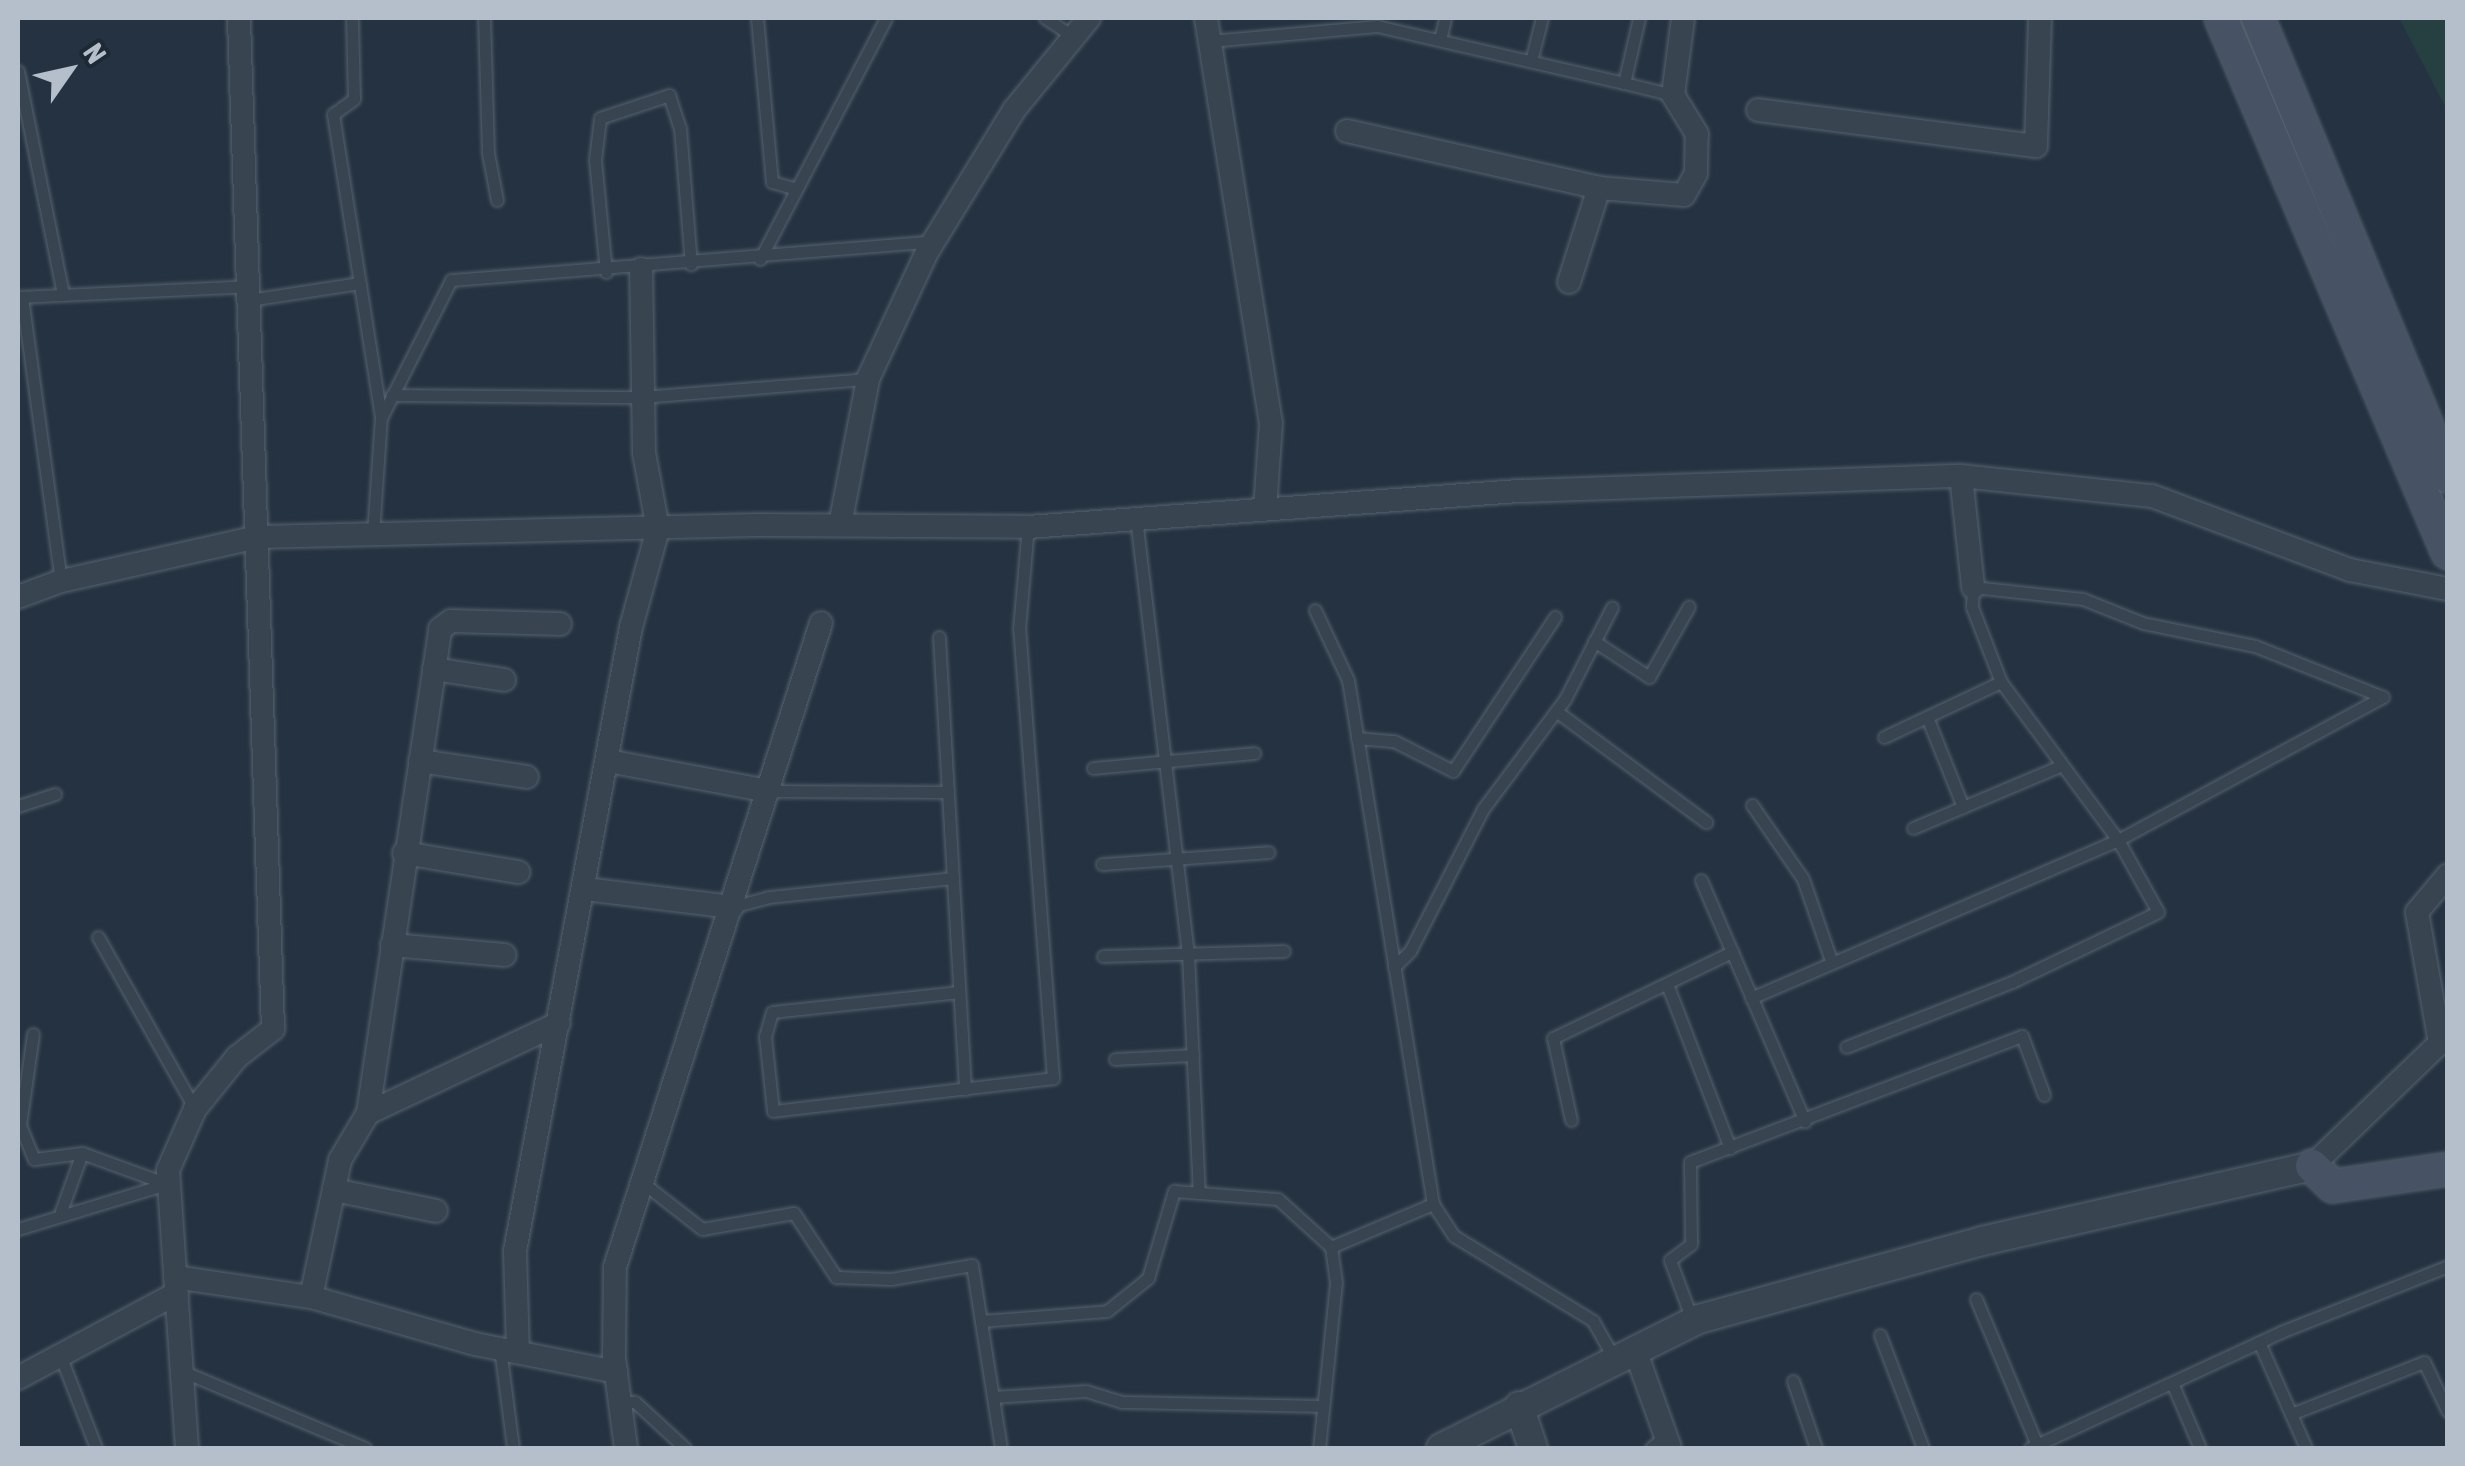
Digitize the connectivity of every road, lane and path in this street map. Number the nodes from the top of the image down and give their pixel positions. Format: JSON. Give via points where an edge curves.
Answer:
{"nodes":[{"id":1,"x":239,"y":18,"type":"edge"},
{"id":2,"x":352,"y":18,"type":"edge"},
{"id":3,"x":484,"y":18,"type":"edge"},
{"id":4,"x":757,"y":18,"type":"edge"},
{"id":5,"x":886,"y":18,"type":"edge"},
{"id":6,"x":1045,"y":18,"type":"edge"},
{"id":7,"x":1089,"y":18,"type":"edge"},
{"id":8,"x":1444,"y":18,"type":"edge"},
{"id":9,"x":1542,"y":18,"type":"edge"},
{"id":10,"x":1639,"y":18,"type":"edge"},
{"id":11,"x":1683,"y":18,"type":"edge"},
{"id":12,"x":2040,"y":18,"type":"edge"},
{"id":13,"x":2221,"y":18,"type":"edge"},
{"id":14,"x":2258,"y":18,"type":"edge"},
{"id":15,"x":1208,"y":29,"type":"edge"},
{"id":16,"x":1074,"y":37,"type":"junction"},
{"id":17,"x":1440,"y":40,"type":"junction"},
{"id":18,"x":1530,"y":61,"type":"junction"},
{"id":19,"x":18,"y":71,"type":"edge"},
{"id":20,"x":1624,"y":83,"type":"junction"},
{"id":21,"x":1673,"y":94,"type":"junction"},
{"id":22,"x":1758,"y":110,"type":"dead end"},
{"id":23,"x":1347,"y":130,"type":"dead end"},
{"id":24,"x":1600,"y":188,"type":"junction"},
{"id":25,"x":796,"y":190,"type":"junction"},
{"id":26,"x":497,"y":200,"type":"dead end"},
{"id":27,"x":934,"y":241,"type":"junction"},
{"id":28,"x":760,"y":259,"type":"junction"},
{"id":29,"x":691,"y":265,"type":"junction"},
{"id":30,"x":641,"y":269,"type":"junction"},
{"id":31,"x":606,"y":272,"type":"junction"},
{"id":32,"x":1569,"y":282,"type":"dead end"},
{"id":33,"x":360,"y":283,"type":"junction"},
{"id":34,"x":249,"y":293,"type":"junction"},
{"id":35,"x":63,"y":295,"type":"junction"},
{"id":36,"x":20,"y":297,"type":"edge"},
{"id":37,"x":868,"y":379,"type":"junction"},
{"id":38,"x":392,"y":395,"type":"junction"},
{"id":39,"x":642,"y":396,"type":"junction"},
{"id":40,"x":381,"y":418,"type":"junction"},
{"id":41,"x":1961,"y":476,"type":"junction"},
{"id":42,"x":2448,"y":476,"type":"edge"},
{"id":43,"x":1265,"y":508,"type":"junction"},
{"id":44,"x":1136,"y":518,"type":"junction"},
{"id":45,"x":840,"y":526,"type":"junction"},
{"id":46,"x":1028,"y":527,"type":"junction"},
{"id":47,"x":658,"y":529,"type":"junction"},
{"id":48,"x":258,"y":537,"type":"junction"},
{"id":49,"x":372,"y":537,"type":"junction"},
{"id":50,"x":2448,"y":553,"type":"edge"},
{"id":51,"x":61,"y":580,"type":"junction"},
{"id":52,"x":1973,"y":587,"type":"junction"},
{"id":53,"x":2448,"y":589,"type":"edge"},
{"id":54,"x":18,"y":597,"type":"edge"},
{"id":55,"x":1690,"y":606,"type":"dead end"},
{"id":56,"x":1612,"y":607,"type":"dead end"},
{"id":57,"x":1316,"y":610,"type":"dead end"},
{"id":58,"x":1555,"y":617,"type":"dead end"},
{"id":59,"x":822,"y":623,"type":"dead end"},
{"id":60,"x":560,"y":624,"type":"dead end"},
{"id":61,"x":939,"y":637,"type":"dead end"},
{"id":62,"x":1594,"y":641,"type":"junction"},
{"id":63,"x":434,"y":669,"type":"junction"},
{"id":64,"x":504,"y":680,"type":"dead end"},
{"id":65,"x":2001,"y":682,"type":"junction"},
{"id":66,"x":1556,"y":710,"type":"junction"},
{"id":67,"x":1927,"y":717,"type":"junction"},
{"id":68,"x":1884,"y":737,"type":"dead end"},
{"id":69,"x":1357,"y":738,"type":"junction"},
{"id":70,"x":1254,"y":752,"type":"dead end"},
{"id":71,"x":420,"y":761,"type":"junction"},
{"id":72,"x":608,"y":761,"type":"junction"},
{"id":73,"x":1163,"y":761,"type":"junction"},
{"id":74,"x":2062,"y":765,"type":"junction"},
{"id":75,"x":1093,"y":768,"type":"dead end"},
{"id":76,"x":527,"y":777,"type":"dead end"},
{"id":77,"x":768,"y":790,"type":"junction"},
{"id":78,"x":948,"y":792,"type":"junction"},
{"id":79,"x":55,"y":794,"type":"dead end"},
{"id":80,"x":1752,"y":805,"type":"dead end"},
{"id":81,"x":18,"y":806,"type":"edge"},
{"id":82,"x":1962,"y":807,"type":"junction"},
{"id":83,"x":1706,"y":822,"type":"dead end"},
{"id":84,"x":1913,"y":828,"type":"dead end"},
{"id":85,"x":2118,"y":840,"type":"junction"},
{"id":86,"x":1269,"y":852,"type":"dead end"},
{"id":87,"x":404,"y":853,"type":"junction"},
{"id":88,"x":1176,"y":859,"type":"junction"},
{"id":89,"x":1102,"y":864,"type":"dead end"},
{"id":90,"x":518,"y":872,"type":"dead end"},
{"id":91,"x":2448,"y":875,"type":"edge"},
{"id":92,"x":953,"y":878,"type":"junction"},
{"id":93,"x":1700,"y":880,"type":"dead end"},
{"id":94,"x":585,"y":888,"type":"junction"},
{"id":95,"x":732,"y":906,"type":"junction"},
{"id":96,"x":98,"y":937,"type":"dead end"},
{"id":97,"x":392,"y":944,"type":"junction"},
{"id":98,"x":1284,"y":951,"type":"dead end"},
{"id":99,"x":1732,"y":952,"type":"junction"},
{"id":100,"x":1188,"y":954,"type":"junction"},
{"id":101,"x":504,"y":955,"type":"dead end"},
{"id":102,"x":1103,"y":956,"type":"dead end"},
{"id":103,"x":1832,"y":963,"type":"junction"},
{"id":104,"x":1394,"y":966,"type":"junction"},
{"id":105,"x":1666,"y":984,"type":"junction"},
{"id":106,"x":960,"y":992,"type":"junction"},
{"id":107,"x":1751,"y":998,"type":"junction"},
{"id":108,"x":559,"y":1023,"type":"junction"},
{"id":109,"x":33,"y":1034,"type":"dead end"},
{"id":110,"x":1846,"y":1047,"type":"dead end"},
{"id":111,"x":1193,"y":1055,"type":"junction"},
{"id":112,"x":1115,"y":1059,"type":"dead end"},
{"id":113,"x":965,"y":1088,"type":"junction"},
{"id":114,"x":2044,"y":1094,"type":"dead end"},
{"id":115,"x":195,"y":1108,"type":"junction"},
{"id":116,"x":368,"y":1113,"type":"junction"},
{"id":117,"x":1571,"y":1120,"type":"dead end"},
{"id":118,"x":1805,"y":1122,"type":"junction"},
{"id":119,"x":1730,"y":1148,"type":"junction"},
{"id":120,"x":82,"y":1154,"type":"junction"},
{"id":121,"x":2312,"y":1166,"type":"junction"},
{"id":122,"x":2448,"y":1169,"type":"edge"},
{"id":123,"x":643,"y":1183,"type":"junction"},
{"id":124,"x":168,"y":1184,"type":"junction"},
{"id":125,"x":334,"y":1190,"type":"junction"},
{"id":126,"x":1199,"y":1192,"type":"junction"},
{"id":127,"x":1433,"y":1204,"type":"junction"},
{"id":128,"x":61,"y":1211,"type":"junction"},
{"id":129,"x":436,"y":1211,"type":"dead end"},
{"id":130,"x":18,"y":1229,"type":"edge"},
{"id":131,"x":1331,"y":1247,"type":"junction"},
{"id":132,"x":2448,"y":1266,"type":"edge"},
{"id":133,"x":176,"y":1285,"type":"junction"},
{"id":134,"x":311,"y":1297,"type":"junction"},
{"id":135,"x":1976,"y":1299,"type":"dead end"},
{"id":136,"x":981,"y":1321,"type":"junction"},
{"id":137,"x":1693,"y":1322,"type":"junction"},
{"id":138,"x":1880,"y":1335,"type":"dead end"},
{"id":139,"x":2259,"y":1342,"type":"junction"},
{"id":140,"x":509,"y":1350,"type":"junction"},
{"id":141,"x":60,"y":1355,"type":"junction"},
{"id":142,"x":1625,"y":1355,"type":"junction"},
{"id":143,"x":182,"y":1371,"type":"junction"},
{"id":144,"x":616,"y":1372,"type":"junction"},
{"id":145,"x":18,"y":1378,"type":"edge"},
{"id":146,"x":1792,"y":1381,"type":"dead end"},
{"id":147,"x":2172,"y":1383,"type":"junction"},
{"id":148,"x":993,"y":1397,"type":"junction"},
{"id":149,"x":620,"y":1402,"type":"junction"},
{"id":150,"x":1323,"y":1406,"type":"junction"},
{"id":151,"x":1519,"y":1406,"type":"junction"},
{"id":152,"x":2448,"y":1412,"type":"edge"},
{"id":153,"x":2291,"y":1414,"type":"junction"},
{"id":154,"x":1662,"y":1445,"type":"edge"},
{"id":155,"x":2034,"y":1447,"type":"edge"},
{"id":156,"x":96,"y":1448,"type":"edge"},
{"id":157,"x":189,"y":1448,"type":"edge"},
{"id":158,"x":365,"y":1448,"type":"edge"},
{"id":159,"x":513,"y":1448,"type":"edge"},
{"id":160,"x":626,"y":1448,"type":"edge"},
{"id":161,"x":685,"y":1448,"type":"edge"},
{"id":162,"x":1001,"y":1448,"type":"edge"},
{"id":163,"x":1318,"y":1448,"type":"edge"},
{"id":164,"x":1440,"y":1448,"type":"edge"},
{"id":165,"x":1534,"y":1448,"type":"edge"},
{"id":166,"x":1816,"y":1448,"type":"edge"},
{"id":167,"x":1923,"y":1448,"type":"edge"},
{"id":168,"x":2200,"y":1448,"type":"edge"},
{"id":169,"x":2306,"y":1448,"type":"edge"}],
"edges":[{"from":1,"to":34,"type":"street"},
{"from":2,"to":33,"type":"lane","via":[[354,99],[333,114]]},
{"from":3,"to":26,"type":"lane","via":[[488,153]]},
{"from":4,"to":25,"type":"lane","via":[[772,182]]},
{"from":5,"to":25,"type":"lane"},
{"from":6,"to":16,"type":"lane"},
{"from":7,"to":16,"type":"street"},
{"from":8,"to":17,"type":"lane"},
{"from":9,"to":18,"type":"lane"},
{"from":10,"to":20,"type":"lane"},
{"from":11,"to":21,"type":"street"},
{"from":12,"to":22,"type":"street","via":[[2036,146]]},
{"from":13,"to":50,"type":"main road"},
{"from":14,"to":42,"type":"main road"},
{"from":15,"to":17,"type":"lane","via":[[1377,26]]},
{"from":15,"to":43,"type":"street","via":[[1271,423]]},
{"from":16,"to":27,"type":"street","via":[[1014,110]]},
{"from":17,"to":18,"type":"lane"},
{"from":18,"to":20,"type":"lane"},
{"from":19,"to":35,"type":"lane"},
{"from":20,"to":21,"type":"lane"},
{"from":21,"to":24,"type":"street","via":[[1697,134],[1691,190],[1668,196]]},
{"from":23,"to":24,"type":"street"},
{"from":24,"to":32,"type":"street"},
{"from":25,"to":28,"type":"lane"},
{"from":27,"to":28,"type":"lane"},
{"from":27,"to":37,"type":"street"},
{"from":28,"to":29,"type":"lane"},
{"from":29,"to":30,"type":"lane"},
{"from":29,"to":31,"type":"lane","via":[[680,128],[668,96],[600,118],[595,160]]},
{"from":30,"to":31,"type":"lane"},
{"from":30,"to":39,"type":"street"},
{"from":31,"to":38,"type":"lane","via":[[451,280]]},
{"from":33,"to":34,"type":"lane"},
{"from":33,"to":40,"type":"lane"},
{"from":34,"to":35,"type":"lane"},
{"from":34,"to":48,"type":"street"},
{"from":35,"to":36,"type":"lane"},
{"from":36,"to":51,"type":"lane"},
{"from":37,"to":39,"type":"lane"},
{"from":37,"to":45,"type":"street"},
{"from":38,"to":39,"type":"lane"},
{"from":38,"to":40,"type":"lane"},
{"from":39,"to":47,"type":"street"},
{"from":40,"to":49,"type":"lane"},
{"from":41,"to":43,"type":"street","via":[[1742,480]]},
{"from":41,"to":52,"type":"street"},
{"from":41,"to":53,"type":"street","via":[[2152,496],[2350,570]]},
{"from":43,"to":44,"type":"street"},
{"from":44,"to":46,"type":"street"},
{"from":44,"to":73,"type":"lane"},
{"from":45,"to":46,"type":"street"},
{"from":45,"to":47,"type":"street"},
{"from":46,"to":113,"type":"lane","via":[[1019,629],[1053,1078]]},
{"from":47,"to":49,"type":"street"},
{"from":47,"to":72,"type":"street","via":[[630,627]]},
{"from":48,"to":49,"type":"street"},
{"from":48,"to":51,"type":"street"},
{"from":48,"to":115,"type":"street","via":[[273,1029],[237,1057]]},
{"from":51,"to":54,"type":"street"},
{"from":52,"to":65,"type":"lane","via":[[1972,608]]},
{"from":52,"to":85,"type":"lane","via":[[2083,600],[2143,623],[2255,646],[2383,697]]},
{"from":55,"to":62,"type":"lane","via":[[1650,677]]},
{"from":56,"to":62,"type":"lane"},
{"from":57,"to":69,"type":"lane","via":[[1348,680]]},
{"from":58,"to":69,"type":"lane","via":[[1452,771],[1394,741]]},
{"from":59,"to":77,"type":"street"},
{"from":60,"to":63,"type":"street","via":[[444,624]]},
{"from":61,"to":78,"type":"lane"},
{"from":62,"to":66,"type":"lane"},
{"from":63,"to":64,"type":"street"},
{"from":63,"to":71,"type":"street"},
{"from":65,"to":67,"type":"lane"},
{"from":65,"to":74,"type":"lane"},
{"from":66,"to":83,"type":"lane"},
{"from":66,"to":104,"type":"lane","via":[[1482,809],[1410,952]]},
{"from":67,"to":68,"type":"lane"},
{"from":67,"to":82,"type":"lane"},
{"from":69,"to":104,"type":"lane"},
{"from":70,"to":73,"type":"lane"},
{"from":71,"to":76,"type":"street"},
{"from":71,"to":87,"type":"street"},
{"from":72,"to":77,"type":"street"},
{"from":72,"to":94,"type":"street"},
{"from":73,"to":75,"type":"lane"},
{"from":73,"to":88,"type":"lane"},
{"from":74,"to":82,"type":"lane"},
{"from":74,"to":85,"type":"lane"},
{"from":77,"to":78,"type":"lane"},
{"from":77,"to":95,"type":"street"},
{"from":78,"to":92,"type":"lane"},
{"from":79,"to":81,"type":"lane"},
{"from":80,"to":103,"type":"lane","via":[[1802,879]]},
{"from":82,"to":84,"type":"lane"},
{"from":85,"to":103,"type":"lane"},
{"from":85,"to":110,"type":"lane","via":[[2158,912],[2012,982]]},
{"from":86,"to":88,"type":"lane"},
{"from":87,"to":90,"type":"street"},
{"from":87,"to":97,"type":"street"},
{"from":88,"to":89,"type":"lane"},
{"from":88,"to":100,"type":"lane"},
{"from":91,"to":121,"type":"street","via":[[2417,912],[2440,1043]]},
{"from":92,"to":95,"type":"lane"},
{"from":92,"to":106,"type":"lane"},
{"from":93,"to":99,"type":"lane"},
{"from":94,"to":95,"type":"street"},
{"from":94,"to":108,"type":"street"},
{"from":95,"to":123,"type":"street"},
{"from":96,"to":115,"type":"lane"},
{"from":97,"to":101,"type":"street"},
{"from":97,"to":116,"type":"street"},
{"from":98,"to":100,"type":"lane"},
{"from":99,"to":105,"type":"lane"},
{"from":99,"to":107,"type":"lane"},
{"from":100,"to":102,"type":"lane"},
{"from":100,"to":111,"type":"lane"},
{"from":103,"to":107,"type":"lane"},
{"from":104,"to":127,"type":"lane"},
{"from":105,"to":117,"type":"lane","via":[[1552,1038]]},
{"from":105,"to":119,"type":"lane"},
{"from":106,"to":113,"type":"lane"},
{"from":106,"to":113,"type":"lane","via":[[772,1012],[765,1036],[773,1112]]},
{"from":107,"to":118,"type":"lane"},
{"from":108,"to":116,"type":"street"},
{"from":108,"to":140,"type":"street","via":[[515,1251]]},
{"from":109,"to":120,"type":"lane","via":[[20,1124],[34,1159]]},
{"from":111,"to":112,"type":"lane"},
{"from":111,"to":126,"type":"lane"},
{"from":114,"to":118,"type":"lane","via":[[2022,1036]]},
{"from":115,"to":124,"type":"street"},
{"from":116,"to":125,"type":"street","via":[[340,1160]]},
{"from":118,"to":119,"type":"lane"},
{"from":119,"to":137,"type":"lane","via":[[1690,1162],[1691,1244],[1670,1260]]},
{"from":120,"to":124,"type":"lane"},
{"from":120,"to":128,"type":"lane"},
{"from":121,"to":122,"type":"main road","via":[[2333,1186]]},
{"from":121,"to":137,"type":"street","via":[[1982,1241]]},
{"from":123,"to":136,"type":"lane","via":[[702,1229],[794,1212],[836,1276],[890,1279],[972,1265]]},
{"from":123,"to":144,"type":"street","via":[[615,1267]]},
{"from":124,"to":128,"type":"lane"},
{"from":124,"to":133,"type":"street"},
{"from":125,"to":129,"type":"street"},
{"from":125,"to":134,"type":"street"},
{"from":126,"to":131,"type":"lane","via":[[1278,1198]]},
{"from":126,"to":136,"type":"lane","via":[[1174,1191],[1148,1278],[1108,1311]]},
{"from":127,"to":131,"type":"lane"},
{"from":127,"to":142,"type":"lane","via":[[1454,1236],[1593,1321]]},
{"from":128,"to":130,"type":"lane"},
{"from":131,"to":150,"type":"lane","via":[[1336,1282]]},
{"from":132,"to":139,"type":"lane"},
{"from":133,"to":134,"type":"street"},
{"from":133,"to":141,"type":"street"},
{"from":133,"to":143,"type":"street"},
{"from":134,"to":140,"type":"street"},
{"from":135,"to":155,"type":"lane"},
{"from":136,"to":148,"type":"lane"},
{"from":137,"to":142,"type":"street"},
{"from":138,"to":167,"type":"lane"},
{"from":139,"to":147,"type":"lane"},
{"from":139,"to":153,"type":"lane"},
{"from":140,"to":144,"type":"street"},
{"from":140,"to":159,"type":"lane"},
{"from":141,"to":145,"type":"street"},
{"from":141,"to":156,"type":"lane"},
{"from":142,"to":151,"type":"street"},
{"from":142,"to":154,"type":"street"},
{"from":143,"to":157,"type":"street"},
{"from":143,"to":158,"type":"lane"},
{"from":144,"to":149,"type":"street"},
{"from":146,"to":166,"type":"lane"},
{"from":147,"to":155,"type":"lane"},
{"from":147,"to":168,"type":"lane"},
{"from":148,"to":150,"type":"lane","via":[[1086,1390],[1121,1402]]},
{"from":148,"to":162,"type":"lane"},
{"from":149,"to":160,"type":"street"},
{"from":149,"to":161,"type":"lane","via":[[635,1402]]},
{"from":150,"to":163,"type":"lane"},
{"from":151,"to":164,"type":"street"},
{"from":151,"to":165,"type":"street"},
{"from":152,"to":153,"type":"lane","via":[[2424,1362]]},
{"from":153,"to":169,"type":"lane"}]}
